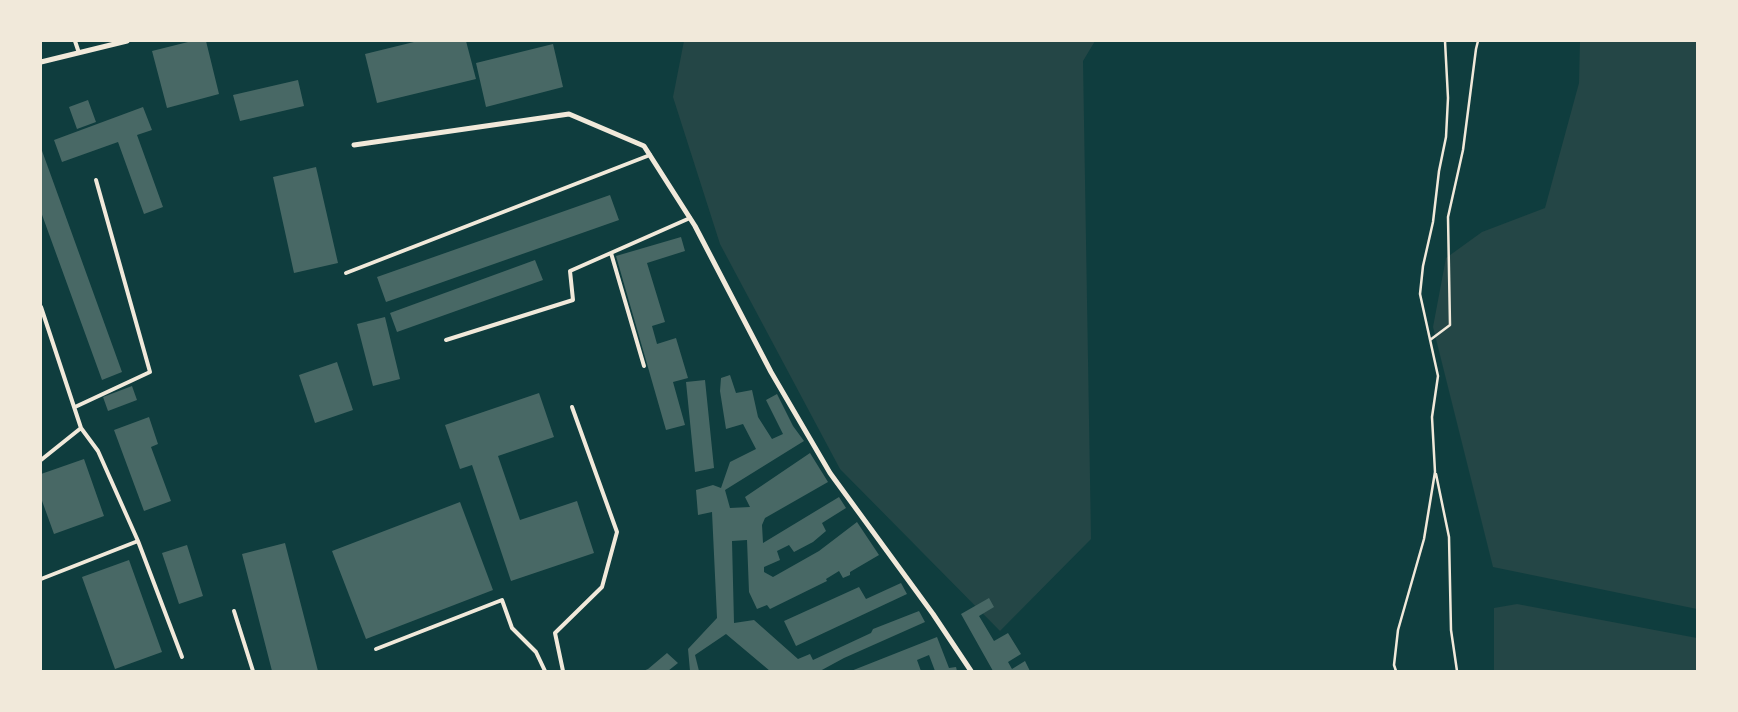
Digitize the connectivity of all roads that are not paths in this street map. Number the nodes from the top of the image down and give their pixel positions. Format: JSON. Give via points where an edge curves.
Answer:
{"nodes":[{"id":1,"x":75,"y":41,"type":"edge"},
{"id":2,"x":127,"y":41,"type":"edge"},
{"id":3,"x":79,"y":53,"type":"junction"},
{"id":4,"x":41,"y":62,"type":"edge"},
{"id":5,"x":354,"y":145,"type":"dead end"},
{"id":6,"x":650,"y":155,"type":"junction"},
{"id":7,"x":96,"y":180,"type":"dead end"},
{"id":8,"x":690,"y":218,"type":"junction"},
{"id":9,"x":611,"y":253,"type":"junction"},
{"id":10,"x":346,"y":273,"type":"dead end"},
{"id":11,"x":41,"y":307,"type":"edge"},
{"id":12,"x":446,"y":340,"type":"dead end"},
{"id":13,"x":644,"y":366,"type":"dead end"},
{"id":14,"x":74,"y":407,"type":"junction"},
{"id":15,"x":572,"y":407,"type":"dead end"},
{"id":16,"x":81,"y":428,"type":"junction"},
{"id":17,"x":41,"y":460,"type":"edge"},
{"id":18,"x":138,"y":541,"type":"junction"},
{"id":19,"x":41,"y":579,"type":"edge"},
{"id":20,"x":234,"y":611,"type":"dead end"},
{"id":21,"x":376,"y":649,"type":"dead end"},
{"id":22,"x":182,"y":657,"type":"dead end"},
{"id":23,"x":253,"y":671,"type":"edge"},
{"id":24,"x":545,"y":671,"type":"edge"},
{"id":25,"x":563,"y":671,"type":"edge"},
{"id":26,"x":971,"y":671,"type":"edge"}],
"edges":[{"from":1,"to":3,"type":"lane"},
{"from":2,"to":3,"type":"street"},
{"from":3,"to":4,"type":"street"},
{"from":5,"to":6,"type":"street","via":[[569,114],[644,146]]},
{"from":6,"to":8,"type":"street"},
{"from":6,"to":10,"type":"lane"},
{"from":7,"to":14,"type":"lane","via":[[150,372]]},
{"from":8,"to":9,"type":"lane"},
{"from":8,"to":26,"type":"street","via":[[771,372],[830,473]]},
{"from":9,"to":12,"type":"lane","via":[[570,272],[573,300]]},
{"from":9,"to":13,"type":"lane"},
{"from":11,"to":14,"type":"lane"},
{"from":14,"to":16,"type":"lane"},
{"from":15,"to":25,"type":"lane","via":[[617,532],[602,587],[555,633]]},
{"from":16,"to":17,"type":"lane"},
{"from":16,"to":18,"type":"lane","via":[[98,451]]},
{"from":18,"to":19,"type":"lane"},
{"from":18,"to":22,"type":"lane"},
{"from":20,"to":23,"type":"lane"},
{"from":21,"to":24,"type":"lane","via":[[502,600],[512,628],[536,652]]}]}
